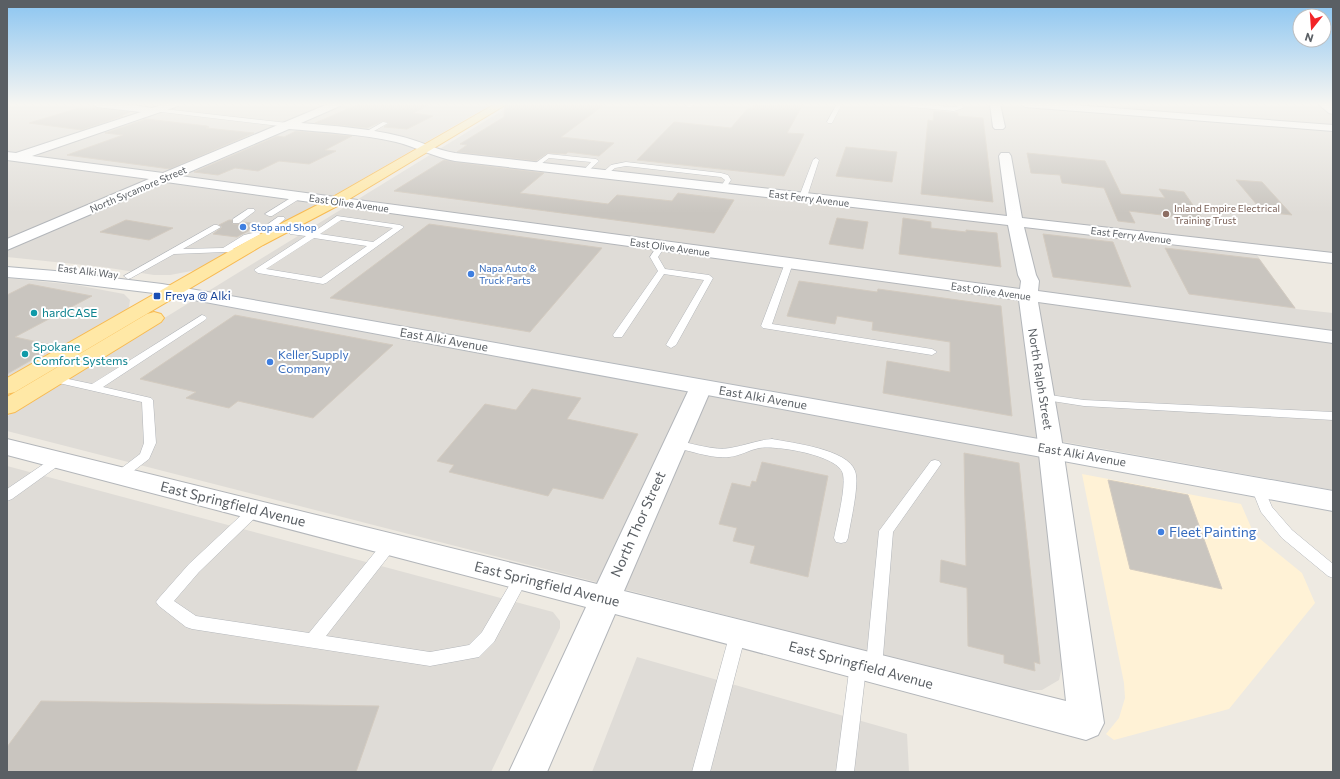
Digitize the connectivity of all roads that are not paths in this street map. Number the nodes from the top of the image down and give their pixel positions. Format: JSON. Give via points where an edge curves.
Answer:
{"nodes":[{"id":1,"x":63,"y":140,"type":"edge"},
{"id":2,"x":252,"y":140,"type":"edge"},
{"id":3,"x":403,"y":140,"type":"edge"},
{"id":4,"x":441,"y":140,"type":"edge"},
{"id":5,"x":426,"y":149,"type":"junction"},
{"id":6,"x":1004,"y":156,"type":"dead end"},
{"id":7,"x":10,"y":158,"type":"edge"},
{"id":8,"x":816,"y":160,"type":"dead end"},
{"id":9,"x":604,"y":174,"type":"junction"},
{"id":10,"x":165,"y":178,"type":"junction"},
{"id":11,"x":724,"y":182,"type":"junction"},
{"id":12,"x":300,"y":196,"type":"junction"},
{"id":13,"x":803,"y":197,"type":"junction"},
{"id":14,"x":336,"y":201,"type":"junction"},
{"id":15,"x":251,"y":211,"type":"dead end"},
{"id":16,"x":269,"y":214,"type":"dead end"},
{"id":17,"x":235,"y":219,"type":"dead end"},
{"id":18,"x":1015,"y":221,"type":"junction"},
{"id":19,"x":217,"y":229,"type":"dead end"},
{"id":20,"x":293,"y":232,"type":"junction"},
{"id":21,"x":252,"y":235,"type":"dead end"},
{"id":22,"x":312,"y":235,"type":"junction"},
{"id":23,"x":7,"y":245,"type":"edge"},
{"id":24,"x":374,"y":245,"type":"junction"},
{"id":25,"x":662,"y":245,"type":"junction"},
{"id":26,"x":232,"y":251,"type":"junction"},
{"id":27,"x":172,"y":252,"type":"junction"},
{"id":28,"x":1333,"y":258,"type":"edge"},
{"id":29,"x":7,"y":263,"type":"edge"},
{"id":30,"x":789,"y":263,"type":"junction"},
{"id":31,"x":662,"y":271,"type":"junction"},
{"id":32,"x":7,"y":272,"type":"edge"},
{"id":33,"x":128,"y":276,"type":"junction"},
{"id":34,"x":167,"y":290,"type":"junction"},
{"id":35,"x":194,"y":294,"type":"junction"},
{"id":36,"x":1028,"y":296,"type":"junction"},
{"id":37,"x":202,"y":318,"type":"dead end"},
{"id":38,"x":618,"y":336,"type":"dead end"},
{"id":39,"x":1333,"y":337,"type":"edge"},
{"id":40,"x":671,"y":345,"type":"dead end"},
{"id":41,"x":932,"y":352,"type":"dead end"},
{"id":42,"x":54,"y":379,"type":"junction"},
{"id":43,"x":7,"y":387,"type":"edge"},
{"id":44,"x":701,"y":387,"type":"junction"},
{"id":45,"x":94,"y":388,"type":"junction"},
{"id":46,"x":1043,"y":397,"type":"junction"},
{"id":47,"x":7,"y":407,"type":"edge"},
{"id":48,"x":1333,"y":416,"type":"edge"},
{"id":49,"x":675,"y":444,"type":"junction"},
{"id":50,"x":7,"y":447,"type":"edge"},
{"id":51,"x":1051,"y":449,"type":"junction"},
{"id":52,"x":58,"y":460,"type":"junction"},
{"id":53,"x":935,"y":464,"type":"dead end"},
{"id":54,"x":120,"y":476,"type":"junction"},
{"id":55,"x":1257,"y":487,"type":"junction"},
{"id":56,"x":7,"y":496,"type":"edge"},
{"id":57,"x":1333,"y":501,"type":"edge"},
{"id":58,"x":255,"y":510,"type":"junction"},
{"id":59,"x":841,"y":538,"type":"dead end"},
{"id":60,"x":390,"y":544,"type":"junction"},
{"id":61,"x":1333,"y":572,"type":"edge"},
{"id":62,"x":522,"y":578,"type":"junction"},
{"id":63,"x":605,"y":598,"type":"junction"},
{"id":64,"x":738,"y":633,"type":"junction"},
{"id":65,"x":312,"y":641,"type":"junction"},
{"id":66,"x":866,"y":666,"type":"junction"},
{"id":67,"x":1086,"y":723,"type":"joint"},
{"id":68,"x":528,"y":772,"type":"edge"},
{"id":69,"x":700,"y":772,"type":"edge"},
{"id":70,"x":845,"y":772,"type":"edge"}],
"edges":[{"from":1,"to":7,"type":"street"},
{"from":2,"to":10,"type":"street","name":"North Sycamore Street"},
{"from":3,"to":5,"type":"street","name":"East Ferry Avenue"},
{"from":4,"to":5,"type":"main road"},
{"from":5,"to":9,"type":"street","name":"East Ferry Avenue","via":[[450,156]]},
{"from":5,"to":14,"type":"main road"},
{"from":6,"to":18,"type":"street","name":"North Ralph Street"},
{"from":7,"to":10,"type":"street","name":"East Olive Avenue"},
{"from":8,"to":13,"type":"lane"},
{"from":9,"to":11,"type":"street","name":"East Ferry Avenue"},
{"from":9,"to":11,"type":"lane","via":[[613,166],[626,164]]},
{"from":10,"to":12,"type":"street","name":"East Olive Avenue"},
{"from":10,"to":23,"type":"street","name":"North Sycamore Street"},
{"from":11,"to":13,"type":"street","name":"East Ferry Avenue"},
{"from":12,"to":14,"type":"street","name":"East Olive Avenue"},
{"from":12,"to":16,"type":"lane"},
{"from":13,"to":18,"type":"street","name":"East Ferry Avenue"},
{"from":14,"to":20,"type":"main road"},
{"from":14,"to":25,"type":"street","name":"East Olive Avenue"},
{"from":14,"to":26,"type":"main road"},
{"from":15,"to":17,"type":"lane"},
{"from":18,"to":28,"type":"street","name":"East Ferry Avenue"},
{"from":18,"to":36,"type":"street","name":"North Ralph Street","via":[[1030,281]]},
{"from":19,"to":27,"type":"lane"},
{"from":20,"to":22,"type":"lane"},
{"from":20,"to":35,"type":"main road"},
{"from":21,"to":26,"type":"lane"},
{"from":22,"to":24,"type":"lane"},
{"from":22,"to":24,"type":"lane","via":[[340,218],[400,227]]},
{"from":22,"to":24,"type":"lane","via":[[258,270],[324,281]]},
{"from":25,"to":30,"type":"street","name":"East Olive Avenue"},
{"from":25,"to":31,"type":"lane","via":[[654,257]]},
{"from":26,"to":27,"type":"lane"},
{"from":26,"to":34,"type":"main road"},
{"from":27,"to":33,"type":"lane"},
{"from":29,"to":33,"type":"street","name":"East Alki Way"},
{"from":30,"to":36,"type":"street","name":"East Olive Avenue"},
{"from":30,"to":41,"type":"lane","via":[[766,326]]},
{"from":31,"to":38,"type":"lane"},
{"from":31,"to":40,"type":"lane","via":[[709,278]]},
{"from":32,"to":34,"type":"street","name":"East Alki Way"},
{"from":33,"to":34,"type":"street","name":"East Alki Way","via":[[162,281]]},
{"from":34,"to":35,"type":"street","name":"East Alki Way"},
{"from":34,"to":43,"type":"main road"},
{"from":35,"to":42,"type":"main road"},
{"from":35,"to":44,"type":"street","name":"East Alki Avenue"},
{"from":36,"to":39,"type":"street","name":"East Olive Avenue"},
{"from":36,"to":46,"type":"street","name":"North Ralph Street"},
{"from":37,"to":45,"type":"lane"},
{"from":42,"to":45,"type":"lane"},
{"from":42,"to":47,"type":"main road"},
{"from":44,"to":49,"type":"street","name":"North Thor Street"},
{"from":44,"to":51,"type":"street","name":"East Alki Avenue"},
{"from":45,"to":54,"type":"lane","via":[[147,400],[150,443],[145,456]]},
{"from":46,"to":48,"type":"lane","via":[[1084,403]]},
{"from":46,"to":51,"type":"street","name":"North Ralph Street"},
{"from":49,"to":59,"type":"lane","via":[[729,453],[758,444],[772,444],[815,451],[837,459],[849,471],[850,482]]},
{"from":49,"to":63,"type":"street","name":"North Thor Street"},
{"from":50,"to":52,"type":"street","name":"East Springfield Avenue"},
{"from":51,"to":55,"type":"street","name":"East Alki Avenue"},
{"from":51,"to":67,"type":"street","name":"North Ralph Street"},
{"from":52,"to":54,"type":"street","name":"East Springfield Avenue"},
{"from":52,"to":56,"type":"lane"},
{"from":53,"to":66,"type":"lane","via":[[886,531]]},
{"from":54,"to":58,"type":"street","name":"East Springfield Avenue"},
{"from":55,"to":57,"type":"street","name":"East Alki Avenue"},
{"from":55,"to":61,"type":"lane","via":[[1266,509],[1287,534]]},
{"from":58,"to":60,"type":"street","name":"East Springfield Avenue"},
{"from":58,"to":65,"type":"lane","via":[[194,568],[164,602],[192,622]]},
{"from":60,"to":62,"type":"street","name":"East Springfield Avenue"},
{"from":60,"to":65,"type":"lane"},
{"from":62,"to":63,"type":"street","name":"East Springfield Avenue"},
{"from":62,"to":65,"type":"lane","via":[[488,637],[473,652],[430,659]]},
{"from":63,"to":64,"type":"street","name":"East Springfield Avenue"},
{"from":63,"to":68,"type":"street","name":"North Thor Street"},
{"from":64,"to":66,"type":"street","name":"East Springfield Avenue"},
{"from":64,"to":69,"type":"lane"},
{"from":66,"to":67,"type":"street","name":"East Springfield Avenue"},
{"from":66,"to":70,"type":"lane"}]}
